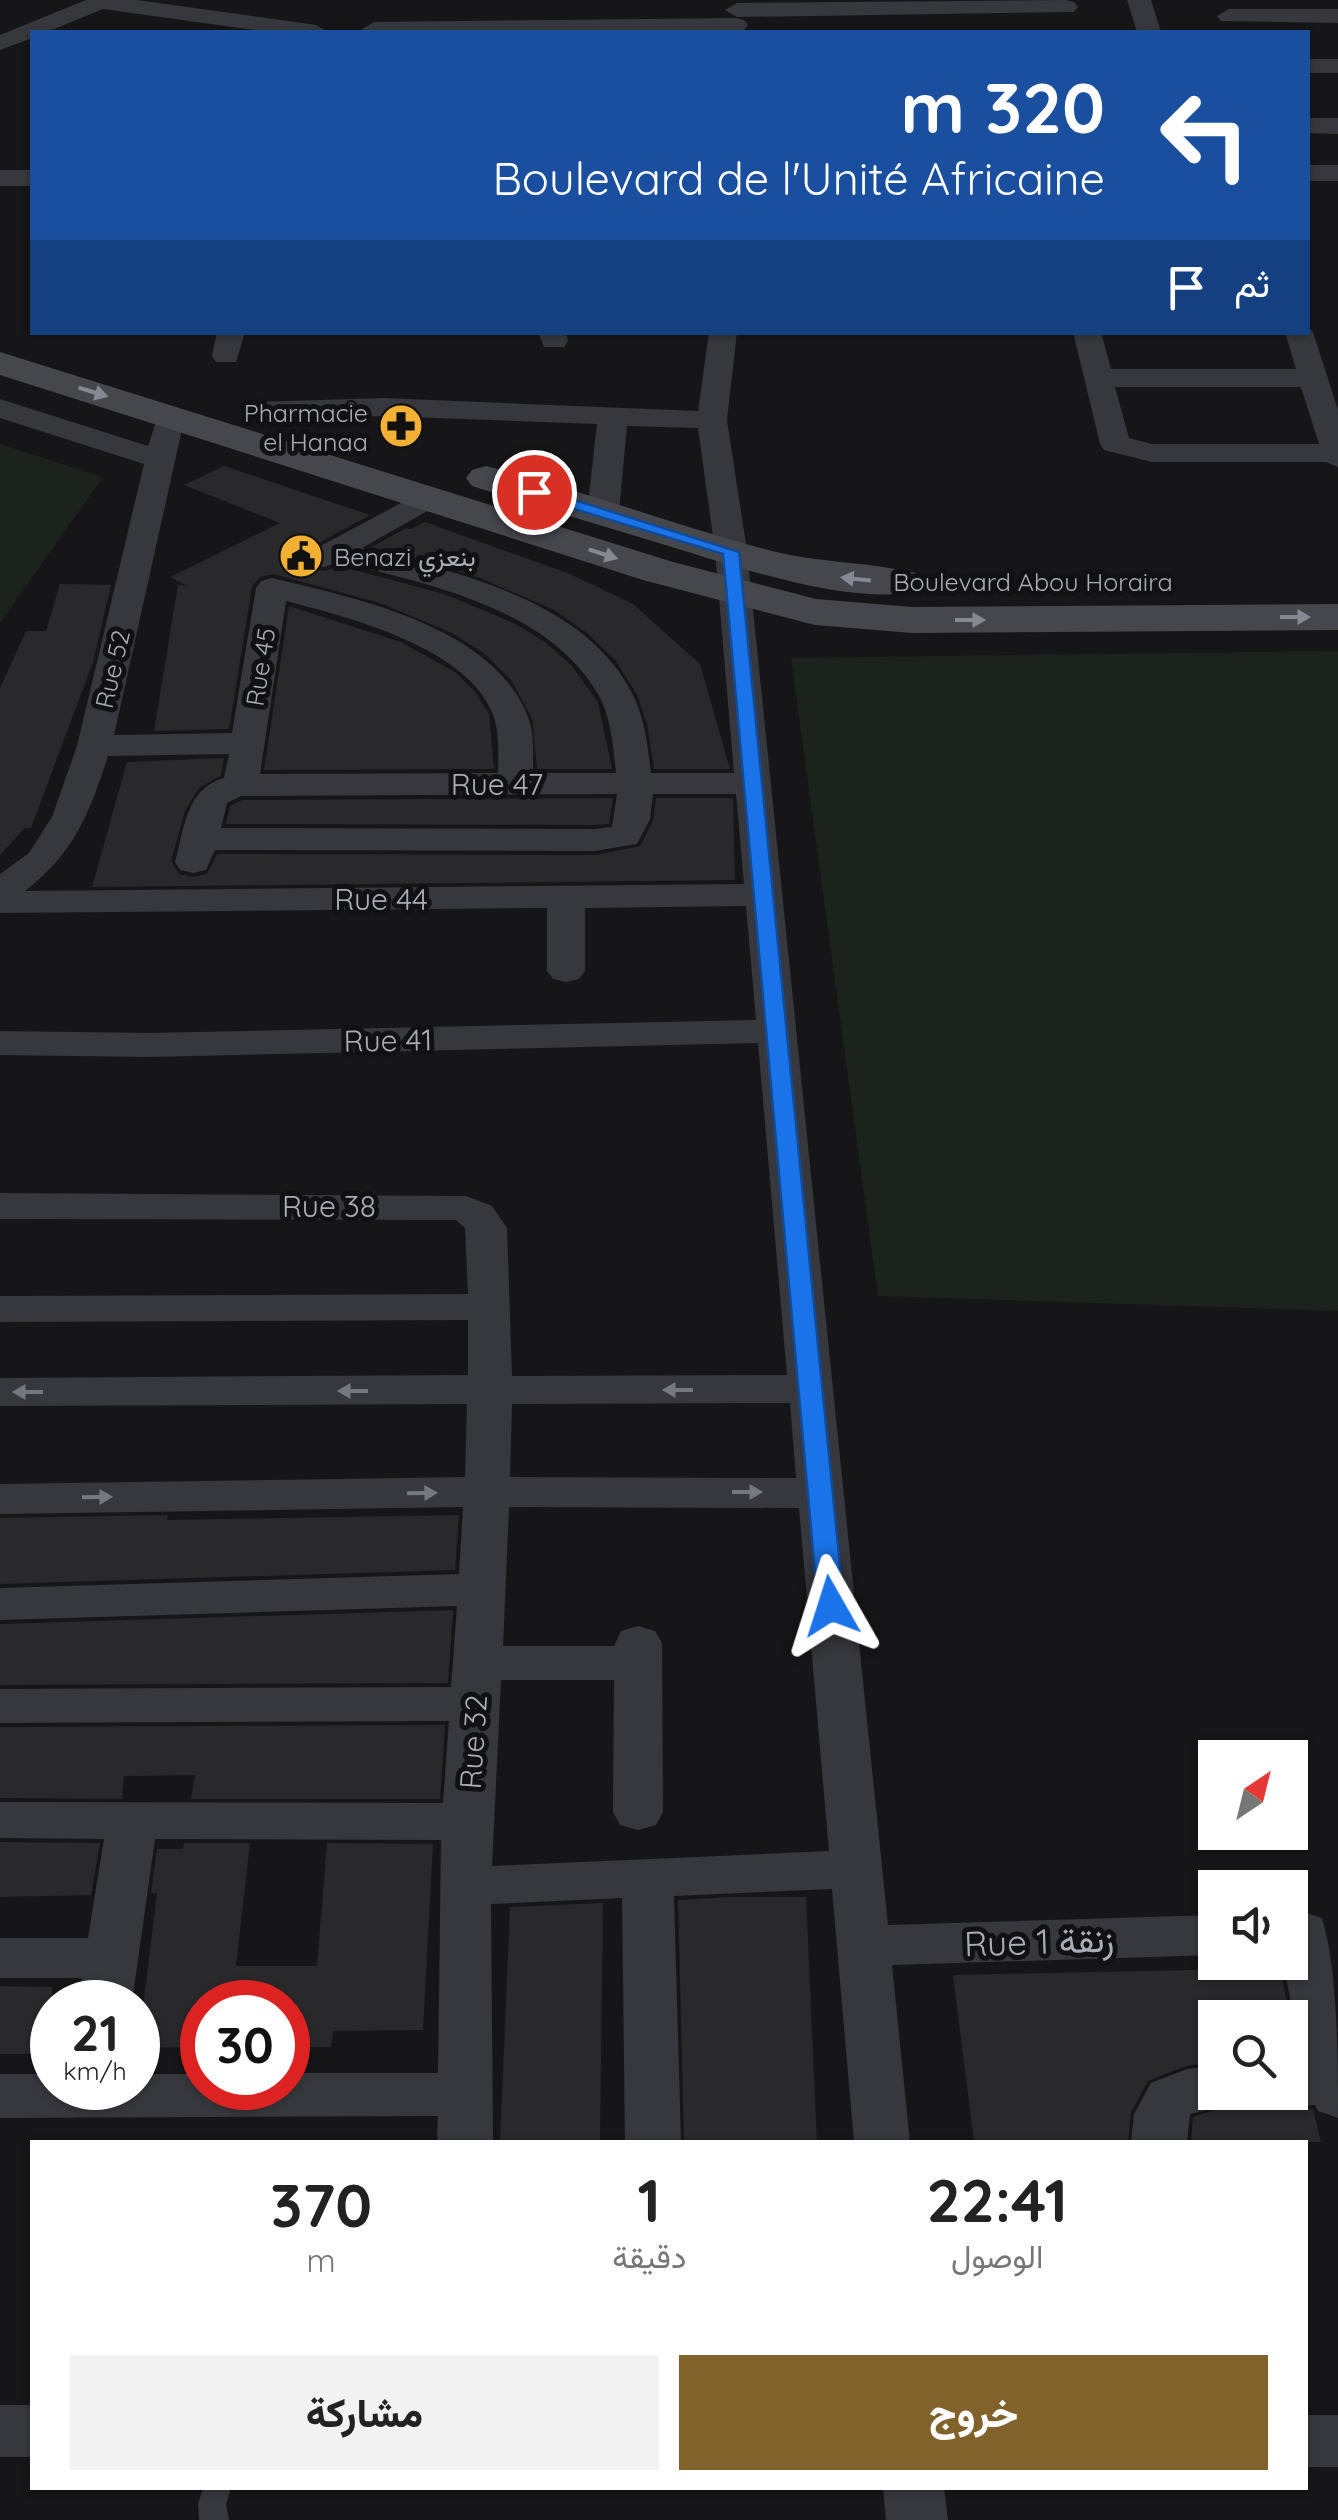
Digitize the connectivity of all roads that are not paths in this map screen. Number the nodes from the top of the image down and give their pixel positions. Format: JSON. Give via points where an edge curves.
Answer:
{"nodes":[{"id":1,"x":408,"y":0,"type":"edge"},
{"id":2,"x":1139,"y":0,"type":"edge"},
{"id":3,"x":104,"y":1,"type":"edge"},
{"id":4,"x":646,"y":2,"type":"edge"},
{"id":5,"x":1065,"y":3,"type":"edge"},
{"id":6,"x":587,"y":4,"type":"dead end"},
{"id":7,"x":963,"y":8,"type":"junction"},
{"id":8,"x":900,"y":14,"type":"edge"},
{"id":9,"x":736,"y":15,"type":"edge"},
{"id":10,"x":1228,"y":16,"type":"edge"},
{"id":11,"x":1338,"y":16,"type":"edge"},
{"id":12,"x":32,"y":30,"type":"edge"},
{"id":13,"x":302,"y":30,"type":"edge"},
{"id":14,"x":373,"y":30,"type":"edge"},
{"id":15,"x":544,"y":30,"type":"edge"},
{"id":16,"x":969,"y":30,"type":"edge"},
{"id":17,"x":1072,"y":30,"type":"edge"},
{"id":18,"x":1148,"y":30,"type":"edge"},
{"id":19,"x":30,"y":31,"type":"edge"},
{"id":20,"x":1310,"y":42,"type":"edge"},
{"id":21,"x":1338,"y":42,"type":"edge"},
{"id":22,"x":0,"y":43,"type":"edge"},
{"id":23,"x":1310,"y":66,"type":"edge"},
{"id":24,"x":1338,"y":66,"type":"edge"},
{"id":25,"x":1310,"y":126,"type":"edge"},
{"id":26,"x":1338,"y":126,"type":"edge"},
{"id":27,"x":1310,"y":157,"type":"edge"},
{"id":28,"x":1338,"y":157,"type":"edge"},
{"id":29,"x":1338,"y":172,"type":"edge"},
{"id":30,"x":1310,"y":173,"type":"edge"},
{"id":31,"x":0,"y":178,"type":"edge"},
{"id":32,"x":30,"y":178,"type":"edge"},
{"id":33,"x":0,"y":330,"type":"edge"},
{"id":34,"x":723,"y":335,"type":"edge"},
{"id":35,"x":1089,"y":335,"type":"edge"},
{"id":36,"x":1299,"y":335,"type":"edge"},
{"id":37,"x":0,"y":363,"type":"edge"},
{"id":38,"x":1098,"y":378,"type":"junction"},
{"id":39,"x":1313,"y":378,"type":"junction"},
{"id":40,"x":0,"y":408,"type":"edge"},
{"id":41,"x":257,"y":411,"type":"junction"},
{"id":42,"x":170,"y":416,"type":"junction"},
{"id":43,"x":712,"y":420,"type":"junction"},
{"id":44,"x":612,"y":429,"type":"junction"},
{"id":45,"x":1337,"y":455,"type":"edge"},
{"id":46,"x":161,"y":460,"type":"junction"},
{"id":47,"x":426,"y":498,"type":"junction"},
{"id":48,"x":603,"y":512,"type":"junction"},
{"id":49,"x":335,"y":551,"type":"junction"},
{"id":50,"x":733,"y":573,"type":"junction"},
{"id":51,"x":1338,"y":580,"type":"edge"},
{"id":52,"x":272,"y":588,"type":"junction"},
{"id":53,"x":1338,"y":617,"type":"edge"},
{"id":54,"x":248,"y":743,"type":"junction"},
{"id":55,"x":94,"y":746,"type":"junction"},
{"id":56,"x":752,"y":783,"type":"junction"},
{"id":57,"x":515,"y":784,"type":"junction"},
{"id":58,"x":634,"y":784,"type":"junction"},
{"id":59,"x":241,"y":785,"type":"junction"},
{"id":60,"x":198,"y":838,"type":"junction"},
{"id":61,"x":0,"y":892,"type":"edge"},
{"id":62,"x":763,"y":895,"type":"junction"},
{"id":63,"x":566,"y":897,"type":"junction"},
{"id":64,"x":186,"y":900,"type":"junction"},
{"id":65,"x":0,"y":902,"type":"edge"},
{"id":66,"x":566,"y":970,"type":"dead end"},
{"id":67,"x":776,"y":1031,"type":"junction"},
{"id":68,"x":0,"y":1044,"type":"edge"},
{"id":69,"x":0,"y":1206,"type":"edge"},
{"id":70,"x":491,"y":1307,"type":"junction"},
{"id":71,"x":0,"y":1310,"type":"edge"},
{"id":72,"x":810,"y":1389,"type":"junction"},
{"id":73,"x":488,"y":1391,"type":"junction"},
{"id":74,"x":0,"y":1392,"type":"edge"},
{"id":75,"x":485,"y":1492,"type":"junction"},
{"id":76,"x":820,"y":1493,"type":"junction"},
{"id":77,"x":0,"y":1499,"type":"edge"},
{"id":78,"x":482,"y":1589,"type":"junction"},
{"id":79,"x":0,"y":1604,"type":"edge"},
{"id":80,"x":476,"y":1683,"type":"junction"},
{"id":81,"x":0,"y":1706,"type":"edge"},
{"id":82,"x":638,"y":1812,"type":"dead end"},
{"id":83,"x":0,"y":1820,"type":"edge"},
{"id":84,"x":132,"y":1820,"type":"junction"},
{"id":85,"x":468,"y":1822,"type":"junction"},
{"id":86,"x":856,"y":1869,"type":"junction"},
{"id":87,"x":648,"y":1878,"type":"junction"},
{"id":88,"x":467,"y":1886,"type":"junction"},
{"id":89,"x":1310,"y":1932,"type":"edge"},
{"id":90,"x":1198,"y":1936,"type":"edge"},
{"id":91,"x":863,"y":1946,"type":"junction"},
{"id":92,"x":0,"y":1958,"type":"edge"},
{"id":93,"x":108,"y":1980,"type":"edge"},
{"id":94,"x":1321,"y":2088,"type":"edge"},
{"id":95,"x":1198,"y":2089,"type":"edge"},
{"id":96,"x":30,"y":2095,"type":"edge"},
{"id":97,"x":0,"y":2096,"type":"edge"},
{"id":98,"x":160,"y":2097,"type":"edge"},
{"id":99,"x":465,"y":2118,"type":"edge"},
{"id":100,"x":653,"y":2140,"type":"edge"},
{"id":101,"x":882,"y":2140,"type":"edge"},
{"id":102,"x":1159,"y":2140,"type":"edge"},
{"id":103,"x":30,"y":2431,"type":"edge"},
{"id":104,"x":0,"y":2432,"type":"edge"},
{"id":105,"x":1308,"y":2441,"type":"edge"},
{"id":106,"x":1338,"y":2442,"type":"edge"},
{"id":107,"x":216,"y":2490,"type":"edge"},
{"id":108,"x":914,"y":2490,"type":"edge"},
{"id":109,"x":214,"y":2520,"type":"edge"},
{"id":110,"x":918,"y":2520,"type":"edge"}],
"edges":[{"from":1,"to":14,"type":"street"},
{"from":2,"to":18,"type":"street"},
{"from":3,"to":12,"type":"street"},
{"from":3,"to":13,"type":"street"},
{"from":4,"to":6,"type":"street"},
{"from":4,"to":9,"type":"street"},
{"from":5,"to":7,"type":"street"},
{"from":5,"to":17,"type":"street"},
{"from":7,"to":8,"type":"street"},
{"from":7,"to":16,"type":"street"},
{"from":8,"to":9,"type":"street"},
{"from":9,"to":15,"type":"street"},
{"from":10,"to":11,"type":"street"},
{"from":19,"to":22,"type":"street"},
{"from":20,"to":21,"type":"street"},
{"from":23,"to":24,"type":"street"},
{"from":25,"to":26,"type":"street"},
{"from":27,"to":28,"type":"street"},
{"from":29,"to":30,"type":"street"},
{"from":31,"to":32,"type":"street"},
{"from":33,"to":41,"type":"main road"},
{"from":34,"to":43,"type":"street"},
{"from":35,"to":38,"type":"street"},
{"from":36,"to":39,"type":"street"},
{"from":37,"to":42,"type":"main road","one_way":true},
{"from":38,"to":39,"type":"street"},
{"from":38,"to":45,"type":"street","via":[[1116,444],[1125,450]]},
{"from":39,"to":45,"type":"street"},
{"from":40,"to":46,"type":"street"},
{"from":41,"to":44,"type":"street","via":[[499,410]]},
{"from":41,"to":48,"type":"main road"},
{"from":42,"to":46,"type":"street","name":"Rue 52"},
{"from":42,"to":47,"type":"main road"},
{"from":43,"to":44,"type":"street"},
{"from":43,"to":50,"type":"street"},
{"from":44,"to":48,"type":"street"},
{"from":46,"to":55,"type":"street","name":"Rue 52"},
{"from":47,"to":49,"type":"street","name":"Rue 45"},
{"from":47,"to":50,"type":"main road","one_way":true},
{"from":48,"to":50,"type":"main road"},
{"from":49,"to":52,"type":"street","name":"Rue 45"},
{"from":49,"to":58,"type":"street","via":[[493,599],[572,646],[618,700]]},
{"from":51,"to":50,"type":"main road","name":"Boulevard Abou Horaira","one_way":true,"via":[[882,581]]},
{"from":50,"to":53,"type":"main road","name":"Boulevard Abou Horaira","one_way":true,"via":[[815,612],[883,619]]},
{"from":50,"to":56,"type":"street"},
{"from":52,"to":54,"type":"street","name":"Rue 45"},
{"from":52,"to":57,"type":"street","via":[[404,629],[481,674],[513,722]]},
{"from":54,"to":55,"type":"street"},
{"from":54,"to":59,"type":"street","name":"Rue 45"},
{"from":55,"to":61,"type":"street","name":"Rue 52","via":[[56,844]]},
{"from":56,"to":58,"type":"street","name":"Rue 47"},
{"from":56,"to":62,"type":"street"},
{"from":57,"to":58,"type":"street","name":"Rue 47"},
{"from":57,"to":59,"type":"street","name":"Rue 47"},
{"from":58,"to":60,"type":"street","via":[[632,826],[613,840]]},
{"from":59,"to":60,"type":"street","via":[[210,798]]},
{"from":60,"to":64,"type":"street"},
{"from":62,"to":63,"type":"street","name":"Rue 44"},
{"from":62,"to":67,"type":"street"},
{"from":63,"to":64,"type":"street","name":"Rue 44"},
{"from":63,"to":66,"type":"street"},
{"from":64,"to":65,"type":"street","name":"Rue 44"},
{"from":67,"to":68,"type":"street","name":"Rue 41"},
{"from":67,"to":72,"type":"street"},
{"from":69,"to":70,"type":"street","name":"Rue 38","via":[[471,1210],[486,1228]]},
{"from":70,"to":71,"type":"street"},
{"from":70,"to":73,"type":"street","name":"Rue 38"},
{"from":72,"to":73,"type":"street","one_way":true},
{"from":72,"to":76,"type":"street"},
{"from":73,"to":74,"type":"street","one_way":true},
{"from":73,"to":75,"type":"street","name":"Rue 32"},
{"from":75,"to":76,"type":"street","one_way":true},
{"from":77,"to":75,"type":"street","one_way":true},
{"from":75,"to":78,"type":"street","name":"Rue 32"},
{"from":76,"to":86,"type":"street"},
{"from":78,"to":79,"type":"street"},
{"from":78,"to":80,"type":"street","name":"Rue 32"},
{"from":80,"to":81,"type":"street"},
{"from":80,"to":82,"type":"street","via":[[639,1652]]},
{"from":80,"to":85,"type":"street","name":"Rue 32"},
{"from":83,"to":84,"type":"street"},
{"from":84,"to":85,"type":"street"},
{"from":84,"to":93,"type":"street"},
{"from":85,"to":88,"type":"street","name":"Rue 32"},
{"from":86,"to":87,"type":"street"},
{"from":86,"to":91,"type":"street"},
{"from":87,"to":88,"type":"street"},
{"from":87,"to":100,"type":"street"},
{"from":88,"to":99,"type":"street","name":"Rue 32"},
{"from":89,"to":94,"type":"street"},
{"from":90,"to":91,"type":"street","name":"Rue 1 زنقة"},
{"from":91,"to":101,"type":"street"},
{"from":92,"to":93,"type":"street"},
{"from":95,"to":102,"type":"street","via":[[1170,2096],[1160,2112]]},
{"from":96,"to":97,"type":"street"},
{"from":98,"to":99,"type":"street"},
{"from":103,"to":104,"type":"street"},
{"from":105,"to":106,"type":"street"},
{"from":107,"to":109,"type":"lane"},
{"from":108,"to":110,"type":"street"}]}
